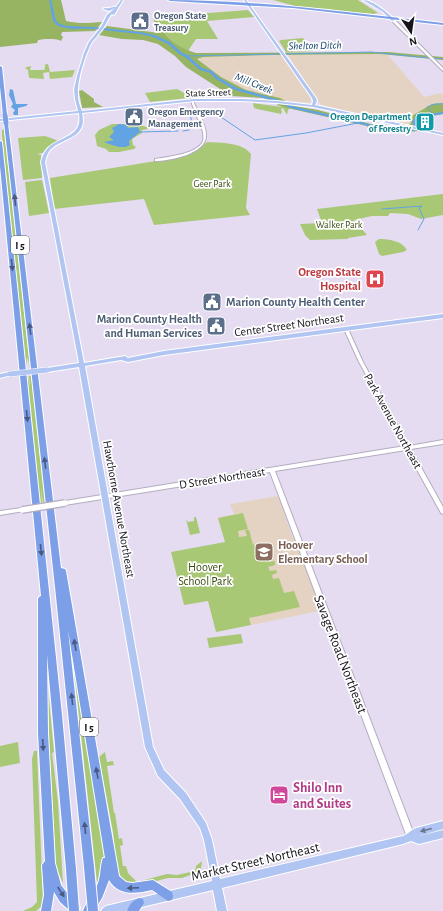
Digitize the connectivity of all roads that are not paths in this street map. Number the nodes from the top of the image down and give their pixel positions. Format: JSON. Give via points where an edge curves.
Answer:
{"nodes":[{"id":1,"x":122,"y":0,"type":"edge"},
{"id":2,"x":170,"y":0,"type":"edge"},
{"id":3,"x":244,"y":0,"type":"edge"},
{"id":4,"x":364,"y":0,"type":"edge"},
{"id":5,"x":231,"y":4,"type":"junction"},
{"id":6,"x":248,"y":5,"type":"junction"},
{"id":7,"x":255,"y":6,"type":"junction"},
{"id":8,"x":117,"y":7,"type":"junction"},
{"id":9,"x":104,"y":9,"type":"dead end"},
{"id":10,"x":321,"y":11,"type":"junction"},
{"id":11,"x":385,"y":12,"type":"junction"},
{"id":12,"x":254,"y":13,"type":"junction"},
{"id":13,"x":366,"y":15,"type":"junction"},
{"id":14,"x":392,"y":19,"type":"junction"},
{"id":15,"x":443,"y":24,"type":"edge"},
{"id":16,"x":0,"y":67,"type":"edge"},
{"id":17,"x":443,"y":70,"type":"edge"},
{"id":18,"x":192,"y":100,"type":"junction"},
{"id":19,"x":313,"y":106,"type":"junction"},
{"id":20,"x":79,"y":112,"type":"junction"},
{"id":21,"x":0,"y":120,"type":"edge"},
{"id":22,"x":442,"y":133,"type":"edge"},
{"id":23,"x":0,"y":142,"type":"edge"},
{"id":24,"x":156,"y":160,"type":"dead end"},
{"id":25,"x":443,"y":316,"type":"edge"},
{"id":26,"x":346,"y":329,"type":"junction"},
{"id":27,"x":81,"y":365,"type":"junction"},
{"id":28,"x":0,"y":376,"type":"edge"},
{"id":29,"x":443,"y":442,"type":"edge"},
{"id":30,"x":408,"y":449,"type":"junction"},
{"id":31,"x":272,"y":471,"type":"junction"},
{"id":32,"x":105,"y":497,"type":"junction"},
{"id":33,"x":443,"y":512,"type":"edge"},
{"id":34,"x":0,"y":513,"type":"edge"},
{"id":35,"x":51,"y":516,"type":"junction"},
{"id":36,"x":44,"y":580,"type":"junction"},
{"id":37,"x":443,"y":825,"type":"edge"},
{"id":38,"x":106,"y":832,"type":"junction"},
{"id":39,"x":443,"y":834,"type":"edge"},
{"id":40,"x":411,"y":838,"type":"junction"},
{"id":41,"x":49,"y":841,"type":"junction"},
{"id":42,"x":217,"y":885,"type":"junction"},
{"id":43,"x":168,"y":896,"type":"junction"},
{"id":44,"x":136,"y":907,"type":"edge"},
{"id":45,"x":46,"y":911,"type":"edge"},
{"id":46,"x":74,"y":911,"type":"edge"},
{"id":47,"x":78,"y":911,"type":"edge"},
{"id":48,"x":88,"y":911,"type":"edge"},
{"id":49,"x":94,"y":911,"type":"edge"},
{"id":50,"x":106,"y":911,"type":"edge"},
{"id":51,"x":222,"y":911,"type":"edge"}],
"edges":[{"from":1,"to":8,"type":"main road"},
{"from":2,"to":5,"type":"highway"},
{"from":3,"to":5,"type":"highway"},
{"from":3,"to":6,"type":"main road"},
{"from":4,"to":11,"type":"main road"},
{"from":5,"to":6,"type":"highway"},
{"from":6,"to":7,"type":"highway"},
{"from":6,"to":12,"type":"main road"},
{"from":7,"to":10,"type":"highway"},
{"from":7,"to":12,"type":"highway"},
{"from":8,"to":9,"type":"main road"},
{"from":8,"to":20,"type":"main road","via":[[89,45],[77,85],[76,99]]},
{"from":10,"to":13,"type":"highway"},
{"from":10,"to":14,"type":"highway"},
{"from":11,"to":13,"type":"highway","via":[[381,16]]},
{"from":11,"to":14,"type":"main road"},
{"from":12,"to":19,"type":"main road","via":[[314,98]]},
{"from":13,"to":14,"type":"highway"},
{"from":14,"to":15,"type":"highway"},
{"from":14,"to":17,"type":"street"},
{"from":35,"to":16,"type":"highway","number":"I 5","one_way":true,"bridge":true},
{"from":18,"to":19,"type":"main road","name":"State Street","via":[[270,101]]},
{"from":18,"to":20,"type":"main road","name":"State Street"},
{"from":18,"to":24,"type":"street","via":[[206,136],[204,143],[188,154]]},
{"from":19,"to":22,"type":"main road","name":"State Street"},
{"from":20,"to":21,"type":"main road","name":"State Street"},
{"from":20,"to":27,"type":"main road","name":"Hawthorne Avenue Northeast","via":[[82,122],[79,129],[50,148],[43,160]]},
{"from":23,"to":36,"type":"highway","number":"I 5","one_way":true},
{"from":25,"to":26,"type":"main road","name":"Center Street Northeast"},
{"from":26,"to":27,"type":"main road","name":"Center Street Northeast"},
{"from":26,"to":30,"type":"street","name":"Park Avenue Northeast","via":[[358,357]]},
{"from":27,"to":28,"type":"main road","name":"Center Street Northeast","bridge":true},
{"from":27,"to":32,"type":"main road","name":"Hawthorne Avenue Northeast"},
{"from":29,"to":30,"type":"street","name":"D Street Northeast"},
{"from":30,"to":31,"type":"street","name":"D Street Northeast"},
{"from":30,"to":33,"type":"street","name":"Park Avenue Northeast"},
{"from":31,"to":32,"type":"street","name":"D Street Northeast"},
{"from":31,"to":40,"type":"street","name":"Savage Road Northeast"},
{"from":32,"to":34,"type":"street","name":"D Street Northeast","bridge":true},
{"from":32,"to":42,"type":"main road","name":"Hawthorne Avenue Northeast","via":[[149,747],[161,773],[183,796],[203,826]]},
{"from":38,"to":35,"type":"highway","number":"I 5","one_way":true,"via":[[58,542]]},
{"from":49,"to":35,"type":"highway","number":"I 5","one_way":true,"bridge":true},
{"from":36,"to":41,"type":"highway","one_way":true,"via":[[41,606],[43,733]]},
{"from":36,"to":46,"type":"highway","number":"I 5","bridge":true},
{"from":37,"to":40,"type":"main road","name":"Market Street Northeast","one_way":true,"via":[[416,832]]},
{"from":43,"to":38,"type":"highway","number":"I 5","one_way":true,"via":[[153,885],[132,889],[118,883],[112,872]]},
{"from":38,"to":48,"type":"highway","number":"I 5","via":[[106,877]]},
{"from":39,"to":40,"type":"main road","name":"Market Street Northeast","via":[[419,840]]},
{"from":40,"to":42,"type":"main road","name":"Market Street Northeast"},
{"from":41,"to":45,"type":"highway","via":[[46,860]]},
{"from":41,"to":47,"type":"highway","one_way":true,"via":[[50,863],[55,882],[64,898]]},
{"from":42,"to":43,"type":"main road","name":"Market Street Northeast"},
{"from":42,"to":51,"type":"main road","name":"Hawthorne Avenue Northeast"},
{"from":43,"to":44,"type":"main road","name":"Market Street Northeast"},
{"from":44,"to":50,"type":"main road","name":"Market Street Northeast"}]}
